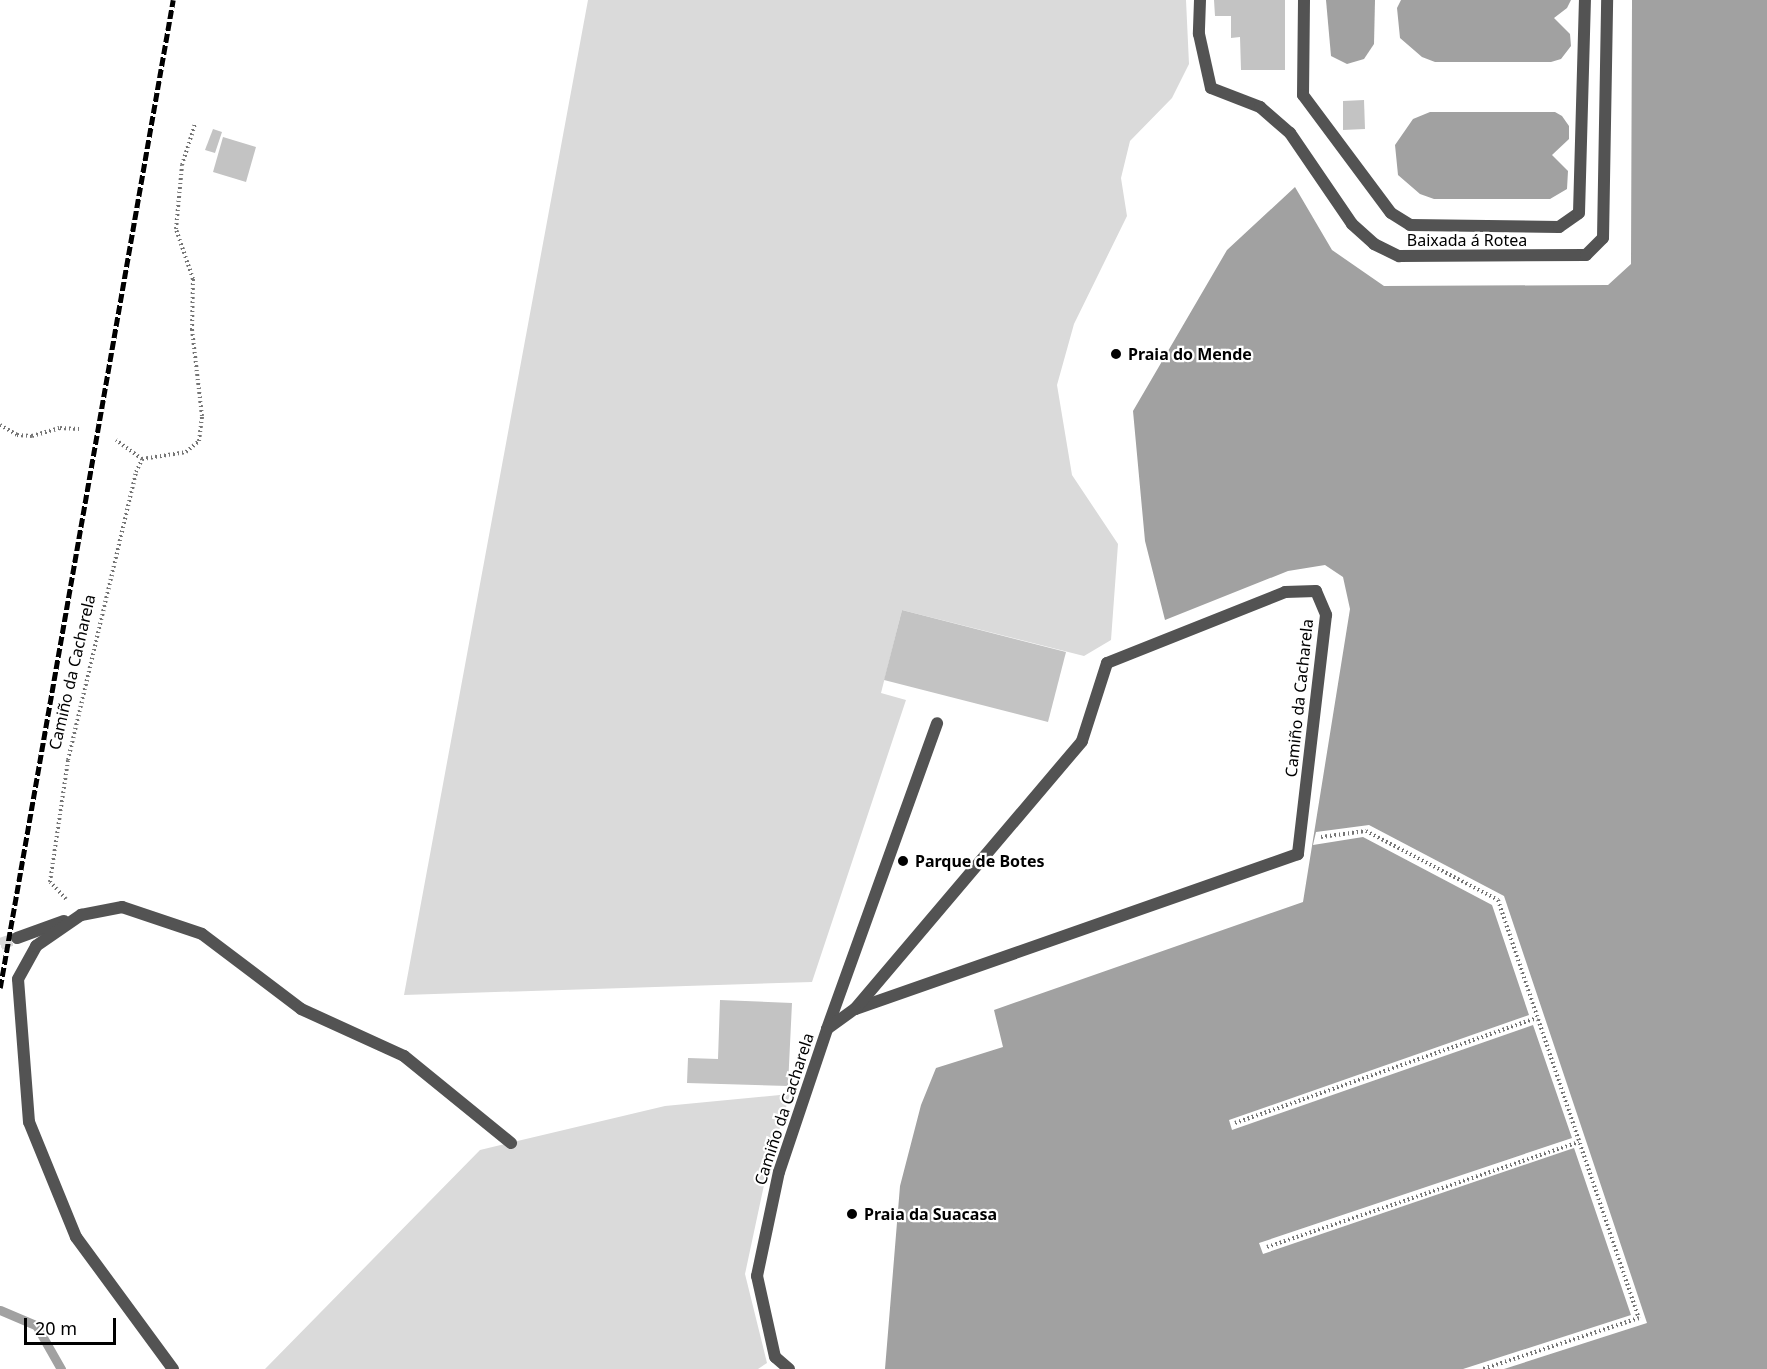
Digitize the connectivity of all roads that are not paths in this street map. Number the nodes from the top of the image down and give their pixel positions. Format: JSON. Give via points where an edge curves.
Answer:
{"nodes":[{"id":1,"x":1200,"y":0,"type":"edge"},
{"id":2,"x":1304,"y":0,"type":"edge"},
{"id":3,"x":1585,"y":0,"type":"edge"},
{"id":4,"x":1607,"y":0,"type":"edge"},
{"id":5,"x":937,"y":723,"type":"dead end"},
{"id":6,"x":81,"y":915,"type":"junction"},
{"id":7,"x":17,"y":938,"type":"tunnel mouth"},
{"id":8,"x":855,"y":1009,"type":"junction"},
{"id":9,"x":827,"y":1029,"type":"junction"},
{"id":10,"x":511,"y":1143,"type":"dead end"},
{"id":11,"x":173,"y":1369,"type":"edge"},
{"id":12,"x":789,"y":1369,"type":"edge"}],
"edges":[{"from":1,"to":4,"type":"street","name":"Baixada á Rotea","via":[[1199,34],[1211,88],[1260,107],[1290,133],[1352,224],[1374,244],[1399,256],[1586,255],[1603,238]]},
{"from":2,"to":3,"type":"street","via":[[1303,95],[1391,213],[1410,225],[1559,227],[1579,213]]},
{"from":5,"to":9,"type":"street","name":"Camiño da Cacharela"},
{"from":6,"to":7,"type":"street"},
{"from":6,"to":10,"type":"street","via":[[122,907],[202,934],[301,1009],[404,1056]]},
{"from":6,"to":11,"type":"street","via":[[36,946],[18,979],[29,1122],[76,1237]]},
{"from":8,"to":8,"type":"street","name":"Camiño da Cacharela","via":[[1298,854],[1326,615],[1316,591],[1285,592],[1107,663],[1082,741]]},
{"from":8,"to":9,"type":"street","name":"Camiño da Cacharela"},
{"from":9,"to":12,"type":"street","name":"Camiño da Cacharela","via":[[779,1172],[757,1276],[776,1356]]}]}
